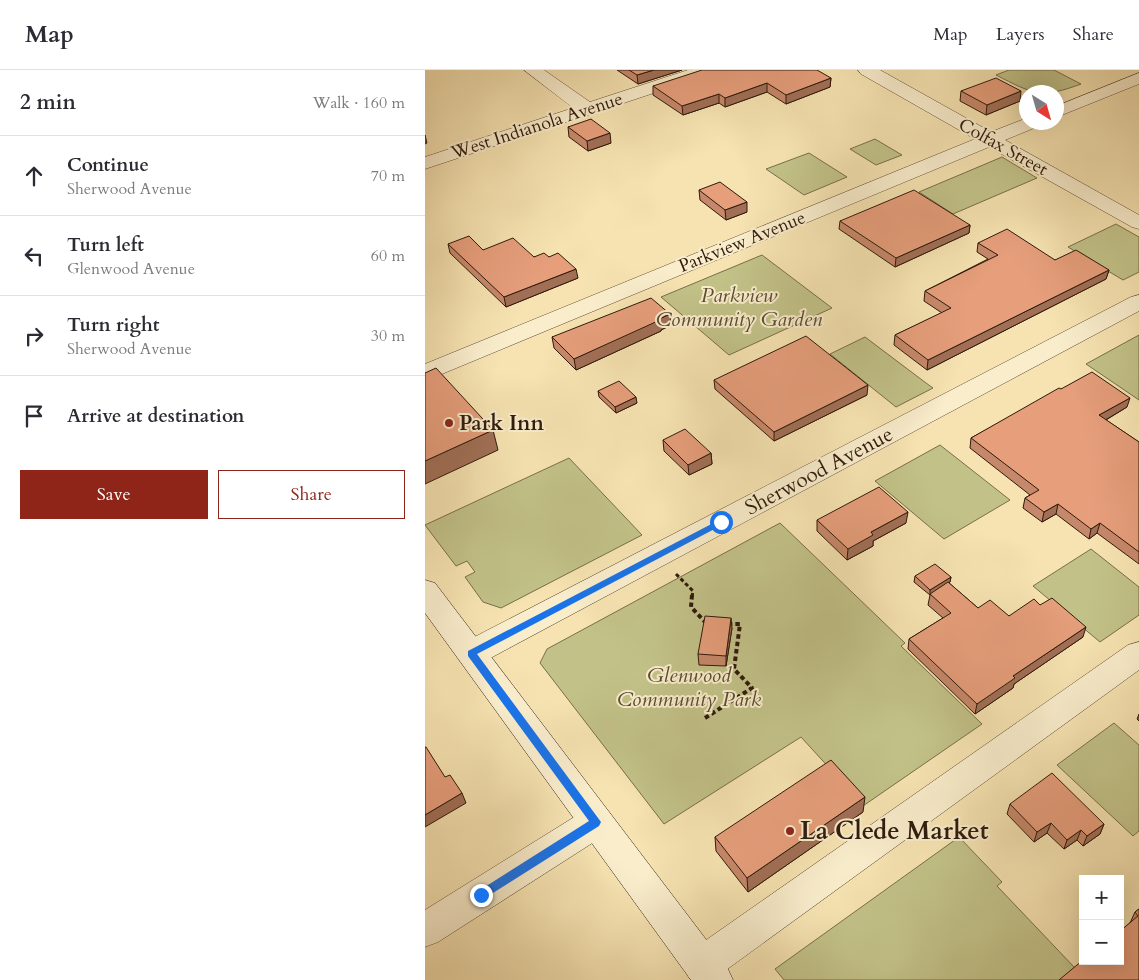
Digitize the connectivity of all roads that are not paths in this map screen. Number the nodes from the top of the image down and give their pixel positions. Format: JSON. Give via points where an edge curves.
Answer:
{"nodes":[{"id":1,"x":533,"y":70,"type":"edge"},
{"id":2,"x":705,"y":70,"type":"edge"},
{"id":3,"x":867,"y":70,"type":"edge"},
{"id":4,"x":1139,"y":78,"type":"edge"},
{"id":5,"x":587,"y":109,"type":"junction"},
{"id":6,"x":1064,"y":109,"type":"edge"},
{"id":7,"x":1019,"y":128,"type":"edge"},
{"id":8,"x":990,"y":140,"type":"junction"},
{"id":9,"x":425,"y":163,"type":"edge"},
{"id":10,"x":1139,"y":224,"type":"edge"},
{"id":11,"x":1139,"y":302,"type":"edge"},
{"id":12,"x":425,"y":372,"type":"edge"},
{"id":13,"x":425,"y":591,"type":"edge"},
{"id":14,"x":472,"y":653,"type":"junction"},
{"id":15,"x":1139,"y":654,"type":"edge"},
{"id":16,"x":595,"y":822,"type":"junction"},
{"id":17,"x":425,"y":930,"type":"edge"},
{"id":18,"x":708,"y":972,"type":"edge"}],
"edges":[{"from":1,"to":5,"type":"street"},
{"from":2,"to":5,"type":"street","name":"West Indianola Avenue"},
{"from":3,"to":8,"type":"street","name":"Colfax Street"},
{"from":4,"to":6,"type":"street"},
{"from":5,"to":9,"type":"street","name":"West Indianola Avenue"},
{"from":7,"to":8,"type":"street","name":"Parkview Avenue"},
{"from":8,"to":10,"type":"street","name":"Colfax Street"},
{"from":8,"to":12,"type":"street","name":"Parkview Avenue"},
{"from":11,"to":14,"type":"street","name":"Sherwood Avenue"},
{"from":13,"to":14,"type":"street"},
{"from":14,"to":16,"type":"street"},
{"from":15,"to":18,"type":"street"},
{"from":16,"to":17,"type":"street"},
{"from":16,"to":18,"type":"street"}]}
